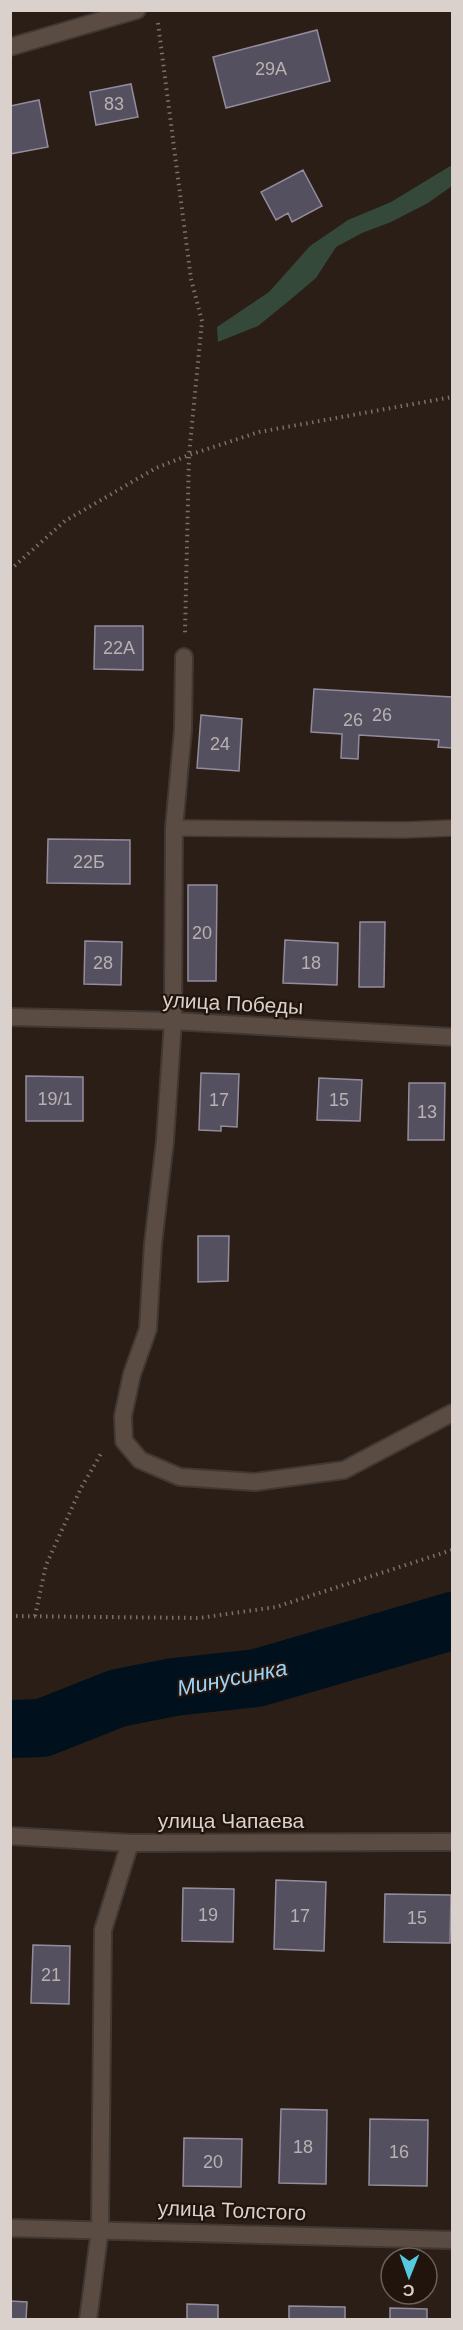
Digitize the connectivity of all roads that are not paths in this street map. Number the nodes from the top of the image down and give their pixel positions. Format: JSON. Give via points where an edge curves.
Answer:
{"nodes":[{"id":1,"x":137,"y":10,"type":"edge"},
{"id":2,"x":10,"y":47,"type":"edge"},
{"id":3,"x":184,"y":657,"type":"road end"},
{"id":4,"x":174,"y":828,"type":"junction"},
{"id":5,"x":453,"y":828,"type":"edge"},
{"id":6,"x":10,"y":1017,"type":"edge"},
{"id":7,"x":173,"y":1022,"type":"junction"},
{"id":8,"x":453,"y":1037,"type":"edge"},
{"id":9,"x":453,"y":1413,"type":"edge"},
{"id":10,"x":10,"y":1836,"type":"edge"},
{"id":11,"x":453,"y":1842,"type":"edge"},
{"id":12,"x":130,"y":1843,"type":"junction"},
{"id":13,"x":10,"y":2228,"type":"edge"},
{"id":14,"x":100,"y":2229,"type":"junction"},
{"id":15,"x":453,"y":2240,"type":"edge"},
{"id":16,"x":88,"y":2319,"type":"edge"}],
"edges":[{"from":1,"to":2,"type":"street"},
{"from":3,"to":4,"type":"street","via":[[183,730]]},
{"from":4,"to":5,"type":"lane"},
{"from":4,"to":7,"type":"street"},
{"from":6,"to":7,"type":"street","name":"улица Победы"},
{"from":7,"to":8,"type":"street","name":"улица Победы"},
{"from":7,"to":9,"type":"street","via":[[148,1329],[132,1374],[123,1416],[124,1441],[140,1460],[180,1477],[255,1482],[344,1470]]},
{"from":10,"to":12,"type":"street","name":"улица Чапаева"},
{"from":11,"to":12,"type":"street","name":"улица Чапаева"},
{"from":12,"to":14,"type":"street","via":[[104,1930]]},
{"from":13,"to":14,"type":"street","name":"улица Толстого"},
{"from":14,"to":15,"type":"street","name":"улица Толстого"},
{"from":14,"to":16,"type":"street"}]}
